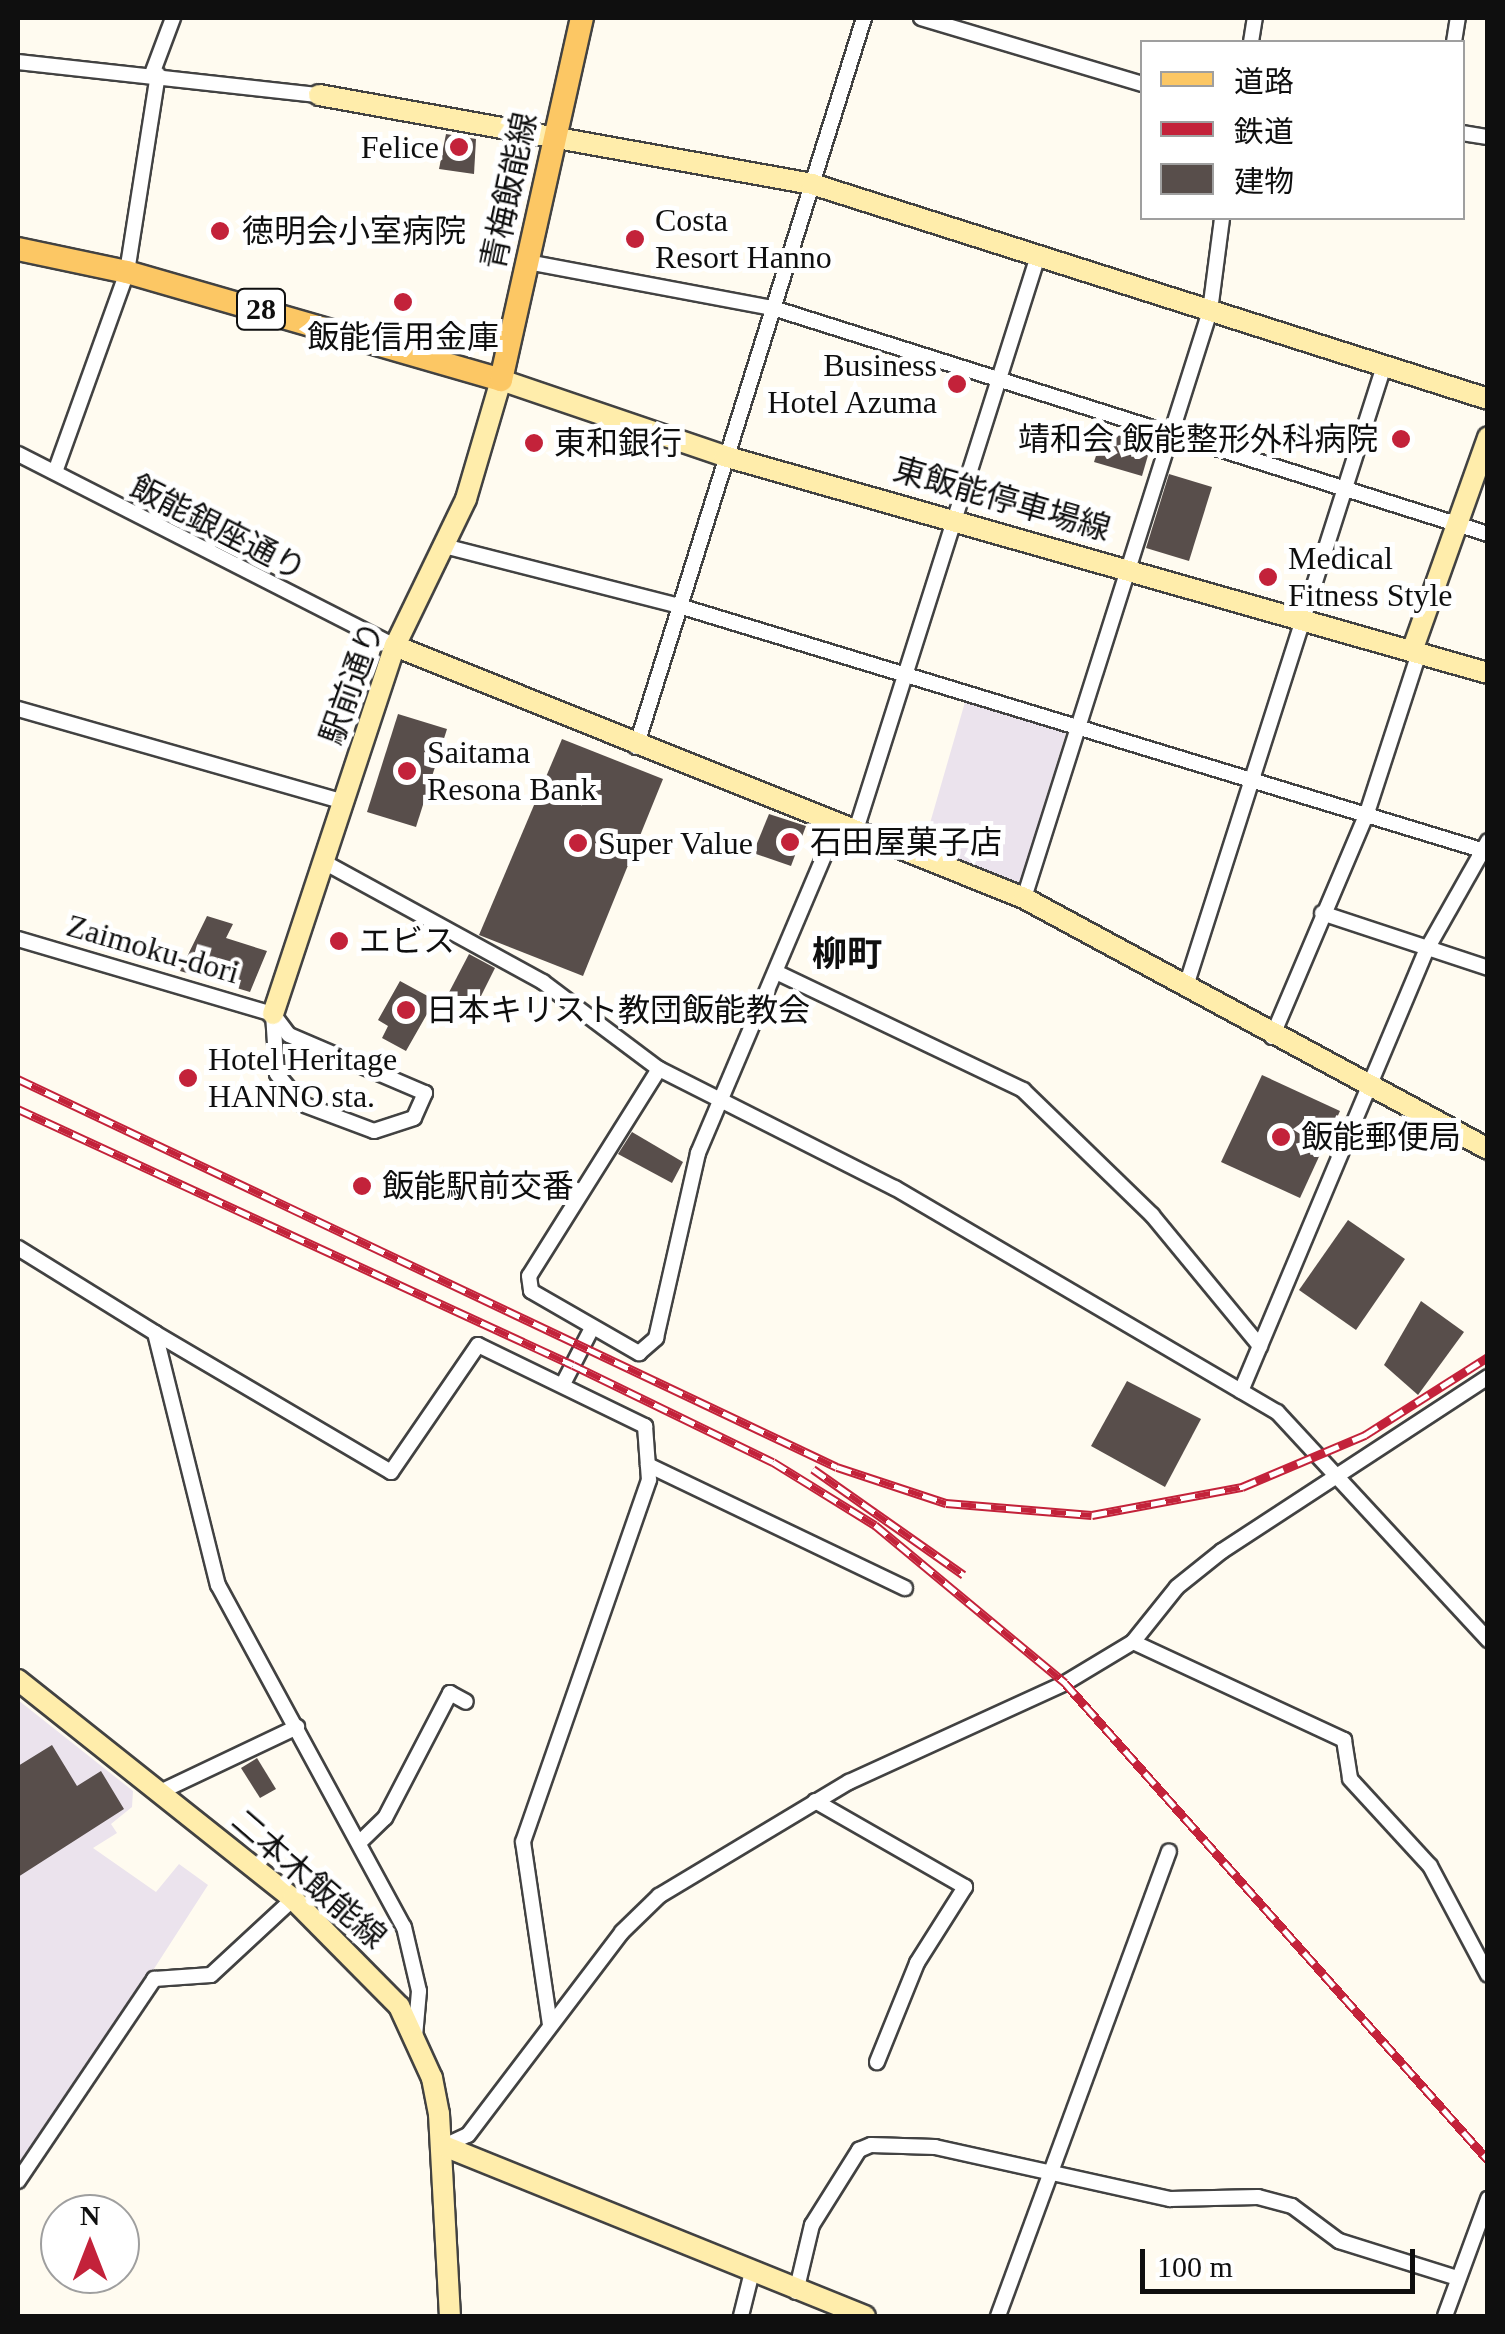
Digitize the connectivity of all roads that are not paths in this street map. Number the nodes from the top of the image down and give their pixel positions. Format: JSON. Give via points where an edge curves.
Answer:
{"nodes":[{"id":1,"x":172,"y":18,"type":"edge"},
{"id":2,"x":582,"y":18,"type":"edge"},
{"id":3,"x":864,"y":18,"type":"edge"},
{"id":4,"x":921,"y":18,"type":"edge"},
{"id":5,"x":18,"y":62,"type":"edge"},
{"id":6,"x":155,"y":74,"type":"junction"},
{"id":7,"x":1140,"y":83,"type":"edge"},
{"id":8,"x":318,"y":96,"type":"joint"},
{"id":9,"x":554,"y":136,"type":"junction"},
{"id":10,"x":812,"y":184,"type":"junction"},
{"id":11,"x":1222,"y":220,"type":"edge"},
{"id":12,"x":18,"y":250,"type":"edge"},
{"id":13,"x":1038,"y":256,"type":"junction"},
{"id":14,"x":527,"y":262,"type":"junction"},
{"id":15,"x":127,"y":272,"type":"junction"},
{"id":16,"x":773,"y":308,"type":"junction"},
{"id":17,"x":1210,"y":310,"type":"junction"},
{"id":18,"x":1384,"y":366,"type":"junction"},
{"id":19,"x":501,"y":380,"type":"junction"},
{"id":20,"x":998,"y":381,"type":"junction"},
{"id":21,"x":1488,"y":399,"type":"edge"},
{"id":22,"x":1170,"y":436,"type":"junction"},
{"id":23,"x":1488,"y":438,"type":"edge"},
{"id":24,"x":18,"y":454,"type":"edge"},
{"id":25,"x":724,"y":456,"type":"junction"},
{"id":26,"x":55,"y":472,"type":"junction"},
{"id":27,"x":1344,"y":490,"type":"junction"},
{"id":28,"x":955,"y":516,"type":"junction"},
{"id":29,"x":1452,"y":522,"type":"junction"},
{"id":30,"x":1488,"y":534,"type":"edge"},
{"id":31,"x":444,"y":546,"type":"junction"},
{"id":32,"x":1129,"y":566,"type":"junction"},
{"id":33,"x":676,"y":605,"type":"junction"},
{"id":34,"x":1301,"y":618,"type":"junction"},
{"id":35,"x":395,"y":646,"type":"junction"},
{"id":36,"x":1415,"y":652,"type":"junction"},
{"id":37,"x":1488,"y":673,"type":"edge"},
{"id":38,"x":904,"y":678,"type":"junction"},
{"id":39,"x":18,"y":710,"type":"edge"},
{"id":40,"x":1077,"y":726,"type":"junction"},
{"id":41,"x":636,"y":747,"type":"junction"},
{"id":42,"x":1248,"y":779,"type":"junction"},
{"id":43,"x":341,"y":800,"type":"junction"},
{"id":44,"x":1367,"y":813,"type":"junction"},
{"id":45,"x":847,"y":826,"type":"junction"},
{"id":46,"x":1486,"y":848,"type":"edge"},
{"id":47,"x":322,"y":860,"type":"junction"},
{"id":48,"x":1024,"y":898,"type":"junction"},
{"id":49,"x":1322,"y":914,"type":"junction"},
{"id":50,"x":18,"y":939,"type":"edge"},
{"id":51,"x":1427,"y":949,"type":"junction"},
{"id":52,"x":1488,"y":968,"type":"edge"},
{"id":53,"x":776,"y":972,"type":"junction"},
{"id":54,"x":1186,"y":986,"type":"junction"},
{"id":55,"x":273,"y":1014,"type":"junction"},
{"id":56,"x":1272,"y":1038,"type":"junction"},
{"id":57,"x":659,"y":1070,"type":"junction"},
{"id":58,"x":1368,"y":1088,"type":"junction"},
{"id":59,"x":718,"y":1104,"type":"junction"},
{"id":60,"x":1488,"y":1149,"type":"edge"},
{"id":61,"x":18,"y":1248,"type":"edge"},
{"id":62,"x":592,"y":1328,"type":"junction"},
{"id":63,"x":155,"y":1332,"type":"junction"},
{"id":64,"x":1260,"y":1346,"type":"junction"},
{"id":65,"x":1488,"y":1377,"type":"edge"},
{"id":66,"x":563,"y":1384,"type":"junction"},
{"id":67,"x":1241,"y":1391,"type":"junction"},
{"id":68,"x":648,"y":1464,"type":"junction"},
{"id":69,"x":1341,"y":1480,"type":"junction"},
{"id":70,"x":905,"y":1588,"type":"dead end"},
{"id":71,"x":1488,"y":1640,"type":"edge"},
{"id":72,"x":1133,"y":1642,"type":"junction"},
{"id":73,"x":18,"y":1680,"type":"edge"},
{"id":74,"x":466,"y":1702,"type":"dead end"},
{"id":75,"x":297,"y":1727,"type":"junction"},
{"id":76,"x":160,"y":1792,"type":"junction"},
{"id":77,"x":815,"y":1801,"type":"junction"},
{"id":78,"x":361,"y":1841,"type":"junction"},
{"id":79,"x":1169,"y":1852,"type":"dead end"},
{"id":80,"x":293,"y":1899,"type":"junction"},
{"id":81,"x":1488,"y":1975,"type":"edge"},
{"id":82,"x":550,"y":2024,"type":"junction"},
{"id":83,"x":416,"y":2037,"type":"junction"},
{"id":84,"x":877,"y":2062,"type":"dead end"},
{"id":85,"x":444,"y":2146,"type":"junction"},
{"id":86,"x":1053,"y":2170,"type":"junction"},
{"id":87,"x":18,"y":2181,"type":"edge"},
{"id":88,"x":1488,"y":2198,"type":"edge"},
{"id":89,"x":752,"y":2276,"type":"junction"},
{"id":90,"x":1454,"y":2277,"type":"junction"},
{"id":91,"x":796,"y":2292,"type":"junction"},
{"id":92,"x":450,"y":2316,"type":"edge"},
{"id":93,"x":741,"y":2316,"type":"edge"},
{"id":94,"x":864,"y":2316,"type":"edge"},
{"id":95,"x":998,"y":2316,"type":"edge"},
{"id":96,"x":1445,"y":2316,"type":"edge"}],
"edges":[{"from":1,"to":6,"type":"street"},
{"from":2,"to":9,"type":"main road","name":"青梅飯能線"},
{"from":3,"to":10,"type":"street"},
{"from":4,"to":7,"type":"street"},
{"from":5,"to":6,"type":"street"},
{"from":6,"to":8,"type":"street"},
{"from":6,"to":15,"type":"street"},
{"from":8,"to":9,"type":"street"},
{"from":9,"to":10,"type":"street"},
{"from":9,"to":14,"type":"main road","name":"青梅飯能線"},
{"from":10,"to":13,"type":"street"},
{"from":10,"to":16,"type":"street"},
{"from":11,"to":17,"type":"street"},
{"from":12,"to":15,"type":"main road","number":"28"},
{"from":13,"to":17,"type":"street"},
{"from":13,"to":20,"type":"street"},
{"from":14,"to":16,"type":"street"},
{"from":14,"to":19,"type":"main road","name":"青梅飯能線"},
{"from":15,"to":19,"type":"main road","number":"28"},
{"from":15,"to":26,"type":"street"},
{"from":16,"to":20,"type":"street"},
{"from":16,"to":25,"type":"street"},
{"from":17,"to":18,"type":"street"},
{"from":17,"to":22,"type":"street"},
{"from":18,"to":21,"type":"street"},
{"from":18,"to":27,"type":"street"},
{"from":19,"to":25,"type":"street","name":"東飯能停車場線"},
{"from":19,"to":31,"type":"street","name":"駅前通り"},
{"from":20,"to":22,"type":"street"},
{"from":20,"to":28,"type":"street"},
{"from":22,"to":27,"type":"street"},
{"from":22,"to":32,"type":"street"},
{"from":23,"to":29,"type":"street"},
{"from":24,"to":26,"type":"street","name":"飯能銀座通り"},
{"from":25,"to":28,"type":"street","name":"東飯能停車場線"},
{"from":25,"to":33,"type":"street"},
{"from":26,"to":35,"type":"street","name":"飯能銀座通り"},
{"from":27,"to":29,"type":"street"},
{"from":27,"to":34,"type":"street"},
{"from":28,"to":32,"type":"street","name":"東飯能停車場線"},
{"from":28,"to":38,"type":"street"},
{"from":29,"to":30,"type":"street"},
{"from":29,"to":36,"type":"street"},
{"from":31,"to":33,"type":"street"},
{"from":31,"to":35,"type":"street","name":"駅前通り"},
{"from":32,"to":34,"type":"street","name":"東飯能停車場線"},
{"from":32,"to":40,"type":"street"},
{"from":33,"to":38,"type":"street"},
{"from":33,"to":41,"type":"street"},
{"from":34,"to":36,"type":"street","name":"東飯能停車場線"},
{"from":34,"to":42,"type":"street"},
{"from":35,"to":41,"type":"street"},
{"from":35,"to":43,"type":"street","name":"駅前通り"},
{"from":36,"to":37,"type":"street","name":"東飯能停車場線"},
{"from":36,"to":44,"type":"street"},
{"from":38,"to":40,"type":"street"},
{"from":38,"to":45,"type":"street"},
{"from":39,"to":43,"type":"street"},
{"from":40,"to":42,"type":"street"},
{"from":40,"to":48,"type":"street"},
{"from":41,"to":45,"type":"street"},
{"from":42,"to":44,"type":"street"},
{"from":42,"to":54,"type":"street"},
{"from":43,"to":47,"type":"street","name":"駅前通り"},
{"from":44,"to":46,"type":"street"},
{"from":44,"to":49,"type":"street"},
{"from":45,"to":48,"type":"street"},
{"from":45,"to":53,"type":"street"},
{"from":46,"to":51,"type":"street"},
{"from":47,"to":55,"type":"street","name":"駅前通り"},
{"from":47,"to":57,"type":"street","via":[[543,982]]},
{"from":48,"to":54,"type":"street"},
{"from":49,"to":51,"type":"street"},
{"from":49,"to":56,"type":"street"},
{"from":50,"to":55,"type":"street","name":"Zaimoku-dori"},
{"from":51,"to":52,"type":"street"},
{"from":51,"to":58,"type":"street"},
{"from":53,"to":59,"type":"street"},
{"from":53,"to":64,"type":"street","via":[[1023,1090],[1152,1216]]},
{"from":54,"to":56,"type":"street"},
{"from":55,"to":55,"type":"street","via":[[289,1036],[424,1093],[414,1118],[374,1130],[302,1104],[278,1074]]},
{"from":56,"to":58,"type":"street"},
{"from":57,"to":59,"type":"street"},
{"from":57,"to":62,"type":"street","via":[[528,1276],[531,1291]]},
{"from":58,"to":60,"type":"street"},
{"from":58,"to":64,"type":"street"},
{"from":59,"to":62,"type":"street","via":[[698,1153],[656,1338],[638,1353]]},
{"from":59,"to":67,"type":"street","via":[[895,1188]]},
{"from":61,"to":63,"type":"street"},
{"from":62,"to":66,"type":"street"},
{"from":63,"to":66,"type":"street","via":[[391,1472],[478,1345]]},
{"from":63,"to":75,"type":"street","via":[[218,1586]]},
{"from":64,"to":67,"type":"street"},
{"from":65,"to":69,"type":"street"},
{"from":66,"to":68,"type":"street","via":[[646,1426]]},
{"from":67,"to":69,"type":"street","via":[[1276,1412]]},
{"from":68,"to":70,"type":"street"},
{"from":68,"to":82,"type":"street","via":[[523,1842]]},
{"from":69,"to":71,"type":"street"},
{"from":69,"to":72,"type":"street","via":[[1222,1551],[1178,1587]]},
{"from":72,"to":77,"type":"street"},
{"from":72,"to":81,"type":"street","via":[[1344,1740],[1350,1778],[1430,1866]]},
{"from":73,"to":76,"type":"street","name":"二本木飯能線"},
{"from":74,"to":78,"type":"street","via":[[450,1693],[385,1818]]},
{"from":75,"to":76,"type":"street"},
{"from":75,"to":78,"type":"street"},
{"from":76,"to":80,"type":"street","name":"二本木飯能線"},
{"from":77,"to":82,"type":"street","via":[[659,1896]]},
{"from":77,"to":84,"type":"street","via":[[965,1887],[918,1963]]},
{"from":78,"to":83,"type":"street","via":[[412,1956]]},
{"from":79,"to":86,"type":"street"},
{"from":80,"to":83,"type":"street","name":"二本木飯能線","via":[[380,1982]]},
{"from":80,"to":87,"type":"street","via":[[211,1975],[154,1979]]},
{"from":82,"to":85,"type":"street","via":[[468,2135]]},
{"from":83,"to":85,"type":"street","name":"二本木飯能線"},
{"from":85,"to":89,"type":"street"},
{"from":85,"to":92,"type":"street","name":"二本木飯能線"},
{"from":86,"to":90,"type":"street","via":[[1170,2198],[1224,2195],[1292,2206],[1339,2241]]},
{"from":86,"to":91,"type":"street","via":[[935,2146],[864,2147],[812,2225]]},
{"from":86,"to":95,"type":"street"},
{"from":88,"to":90,"type":"street"},
{"from":89,"to":91,"type":"street"},
{"from":89,"to":93,"type":"street"},
{"from":90,"to":96,"type":"street"},
{"from":91,"to":94,"type":"street"}]}
